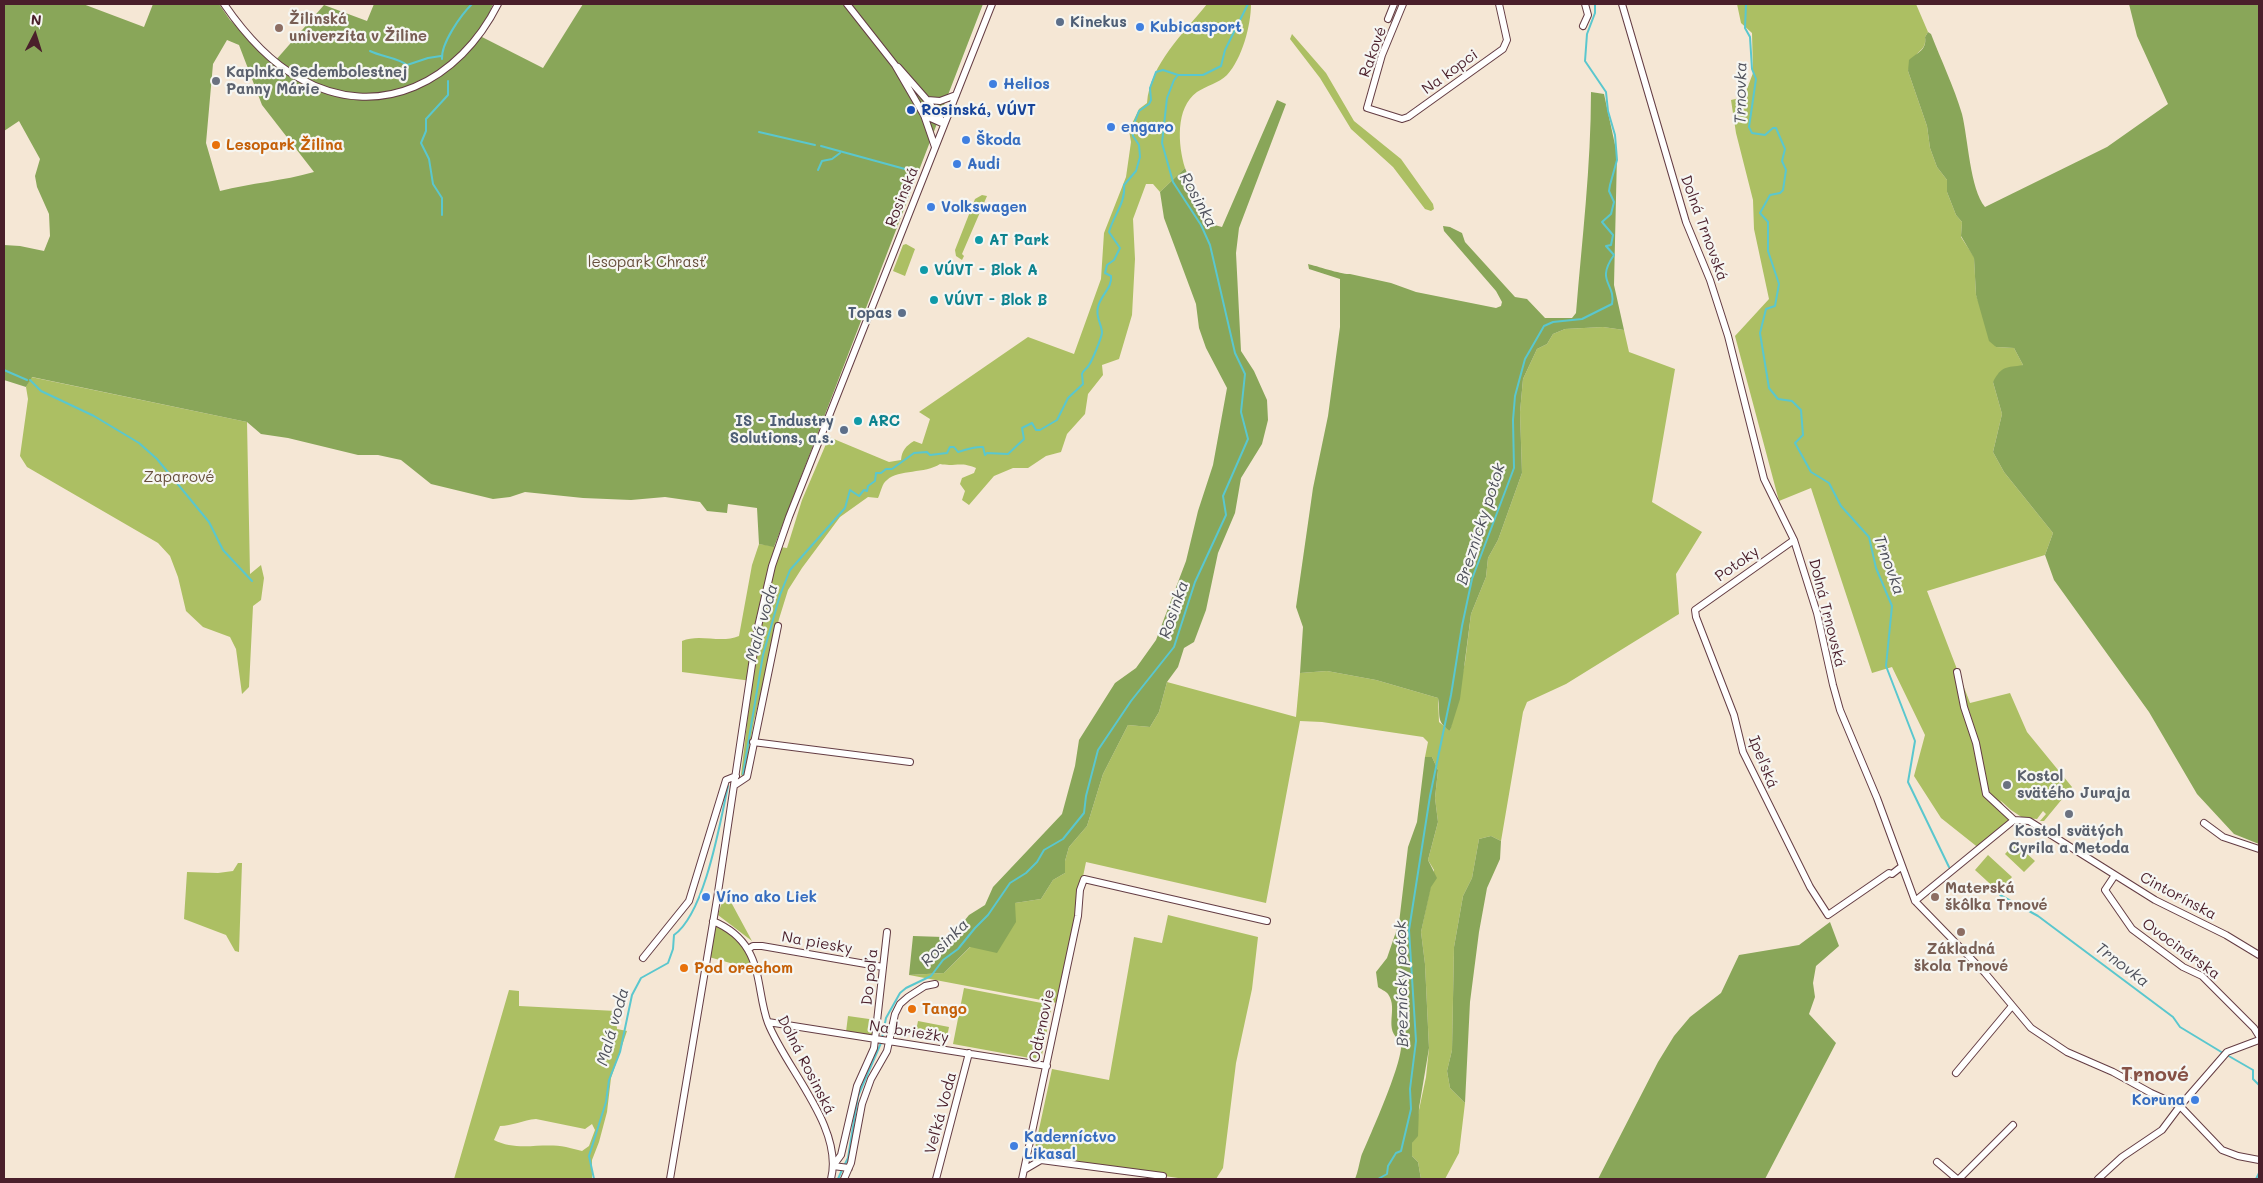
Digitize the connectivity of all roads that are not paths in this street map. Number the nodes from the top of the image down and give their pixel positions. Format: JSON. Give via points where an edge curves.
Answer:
{"nodes":[{"id":1,"x":224,"y":4,"type":"edge"},
{"id":2,"x":498,"y":4,"type":"edge"},
{"id":3,"x":847,"y":4,"type":"edge"},
{"id":4,"x":992,"y":4,"type":"edge"},
{"id":5,"x":1394,"y":4,"type":"edge"},
{"id":6,"x":1403,"y":4,"type":"edge"},
{"id":7,"x":1499,"y":4,"type":"edge"},
{"id":8,"x":1585,"y":4,"type":"edge"},
{"id":9,"x":1622,"y":4,"type":"edge"},
{"id":10,"x":1388,"y":19,"type":"dead end"},
{"id":11,"x":1583,"y":26,"type":"dead end"},
{"id":12,"x":895,"y":66,"type":"junction"},
{"id":13,"x":956,"y":96,"type":"junction"},
{"id":14,"x":927,"y":100,"type":"junction"},
{"id":15,"x":1367,"y":108,"type":"joint"},
{"id":16,"x":924,"y":115,"type":"junction"},
{"id":17,"x":944,"y":124,"type":"junction"},
{"id":18,"x":935,"y":148,"type":"junction"},
{"id":19,"x":1794,"y":540,"type":"junction"},
{"id":20,"x":1695,"y":610,"type":"joint"},
{"id":21,"x":778,"y":626,"type":"dead end"},
{"id":22,"x":1957,"y":672,"type":"dead end"},
{"id":23,"x":753,"y":742,"type":"junction"},
{"id":24,"x":910,"y":762,"type":"dead end"},
{"id":25,"x":736,"y":776,"type":"junction"},
{"id":26,"x":735,"y":785,"type":"junction"},
{"id":27,"x":2014,"y":820,"type":"junction"},
{"id":28,"x":2204,"y":823,"type":"dead end"},
{"id":29,"x":2259,"y":849,"type":"edge"},
{"id":30,"x":1902,"y":867,"type":"junction"},
{"id":31,"x":2115,"y":875,"type":"junction"},
{"id":32,"x":1915,"y":901,"type":"junction"},
{"id":33,"x":713,"y":921,"type":"junction"},
{"id":34,"x":1267,"y":921,"type":"dead end"},
{"id":35,"x":888,"y":932,"type":"dead end"},
{"id":36,"x":748,"y":949,"type":"junction"},
{"id":37,"x":2259,"y":955,"type":"edge"},
{"id":38,"x":643,"y":958,"type":"dead end"},
{"id":39,"x":883,"y":967,"type":"junction"},
{"id":40,"x":935,"y":984,"type":"dead end"},
{"id":41,"x":2012,"y":1006,"type":"junction"},
{"id":42,"x":768,"y":1022,"type":"junction"},
{"id":43,"x":2259,"y":1038,"type":"edge"},
{"id":44,"x":883,"y":1041,"type":"junction"},
{"id":45,"x":969,"y":1054,"type":"junction"},
{"id":46,"x":1047,"y":1066,"type":"junction"},
{"id":47,"x":1956,"y":1072,"type":"dead end"},
{"id":48,"x":2180,"y":1106,"type":"junction"},
{"id":49,"x":2013,"y":1125,"type":"dead end"},
{"id":50,"x":2259,"y":1160,"type":"edge"},
{"id":51,"x":1937,"y":1162,"type":"dead end"},
{"id":52,"x":833,"y":1166,"type":"junction"},
{"id":53,"x":845,"y":1168,"type":"junction"},
{"id":54,"x":1024,"y":1170,"type":"junction"},
{"id":55,"x":1163,"y":1176,"type":"dead end"},
{"id":56,"x":670,"y":1179,"type":"edge"},
{"id":57,"x":831,"y":1179,"type":"edge"},
{"id":58,"x":844,"y":1179,"type":"edge"},
{"id":59,"x":936,"y":1179,"type":"edge"},
{"id":60,"x":1022,"y":1179,"type":"edge"},
{"id":61,"x":1958,"y":1179,"type":"edge"},
{"id":62,"x":2098,"y":1179,"type":"edge"}],
"edges":[{"from":1,"to":2,"type":"street","via":[[238,25],[286,70],[319,87],[361,96],[411,88],[445,70],[476,40]]},
{"from":3,"to":12,"type":"street"},
{"from":4,"to":13,"type":"street","name":"Rosinská"},
{"from":5,"to":10,"type":"street","name":"Rakové"},
{"from":6,"to":15,"type":"street","name":"Rakové","via":[[1382,55]]},
{"from":7,"to":15,"type":"street","name":"Na kopci","via":[[1507,40],[1503,49],[1408,117],[1402,119]]},
{"from":8,"to":11,"type":"street","via":[[1588,15]]},
{"from":9,"to":19,"type":"street","name":"Dolná Trnovská","via":[[1686,222],[1728,336],[1764,479]]},
{"from":12,"to":14,"type":"street"},
{"from":12,"to":16,"type":"street"},
{"from":13,"to":14,"type":"street","via":[[940,101]]},
{"from":13,"to":17,"type":"street","name":"Rosinská"},
{"from":14,"to":17,"type":"street"},
{"from":16,"to":17,"type":"street"},
{"from":16,"to":18,"type":"street"},
{"from":17,"to":18,"type":"street","name":"Rosinská"},
{"from":18,"to":25,"type":"street","name":"Rosinská","via":[[772,566],[761,605]]},
{"from":19,"to":20,"type":"street","name":"Potoky"},
{"from":19,"to":30,"type":"street","name":"Dolná Trnovská","via":[[1817,613],[1840,710]]},
{"from":20,"to":30,"type":"street","name":"Ipeľská","via":[[1734,715],[1743,752],[1810,887],[1828,916]]},
{"from":21,"to":23,"type":"street"},
{"from":22,"to":27,"type":"street","via":[[1986,794]]},
{"from":23,"to":24,"type":"street"},
{"from":23,"to":26,"type":"street","via":[[747,777]]},
{"from":25,"to":26,"type":"street"},
{"from":25,"to":38,"type":"street","via":[[726,780],[689,901]]},
{"from":26,"to":33,"type":"street"},
{"from":27,"to":31,"type":"street","name":"Cintorínska","via":[[2030,821]]},
{"from":27,"to":32,"type":"street"},
{"from":28,"to":29,"type":"street","via":[[2224,836]]},
{"from":30,"to":32,"type":"street","name":"Dolná Trnovská"},
{"from":31,"to":37,"type":"street","name":"Cintorínska","via":[[2167,908],[2226,935]]},
{"from":31,"to":43,"type":"street","name":"Ovocinárska","via":[[2105,890],[2132,929],[2183,967],[2202,976],[2254,1028]]},
{"from":32,"to":41,"type":"street","name":"Dolná Trnovská","via":[[1985,973]]},
{"from":33,"to":36,"type":"street","name":"Dolná Rosinská","via":[[732,932]]},
{"from":33,"to":56,"type":"street"},
{"from":34,"to":46,"type":"street","name":"Odtrnovie","via":[[1084,878]]},
{"from":35,"to":39,"type":"street","name":"Do poľa"},
{"from":36,"to":39,"type":"street","name":"Na piesky","via":[[762,946]]},
{"from":36,"to":42,"type":"street","name":"Dolná Rosinská","via":[[757,970]]},
{"from":39,"to":44,"type":"street","name":"Do poľa"},
{"from":40,"to":44,"type":"street","via":[[918,989],[900,1004]]},
{"from":41,"to":47,"type":"street"},
{"from":41,"to":48,"type":"street","name":"Dolná Trnovská","via":[[2031,1028],[2067,1052]]},
{"from":42,"to":44,"type":"street","name":"Na briežky"},
{"from":42,"to":52,"type":"street","name":"Dolná Rosinská","via":[[822,1123],[832,1152]]},
{"from":43,"to":48,"type":"street","name":"Ovocinárska","via":[[2226,1054]]},
{"from":44,"to":45,"type":"street","name":"Na briežky"},
{"from":44,"to":52,"type":"street","name":"Do poľa","via":[[872,1055],[857,1086],[841,1155]]},
{"from":44,"to":53,"type":"street"},
{"from":45,"to":46,"type":"street","name":"Na briežky"},
{"from":45,"to":59,"type":"street","name":"Veľká Voda"},
{"from":46,"to":54,"type":"street","name":"Odtrnovie"},
{"from":48,"to":50,"type":"street","via":[[2222,1150]]},
{"from":48,"to":62,"type":"street","name":"Ovocinárska","via":[[2162,1130],[2122,1157]]},
{"from":49,"to":61,"type":"street"},
{"from":51,"to":61,"type":"street"},
{"from":52,"to":53,"type":"street"},
{"from":52,"to":57,"type":"street","name":"Dolná Rosinská"},
{"from":53,"to":58,"type":"street"},
{"from":54,"to":55,"type":"street","via":[[1041,1160]]},
{"from":54,"to":60,"type":"street","name":"Odtrnovie"}]}
